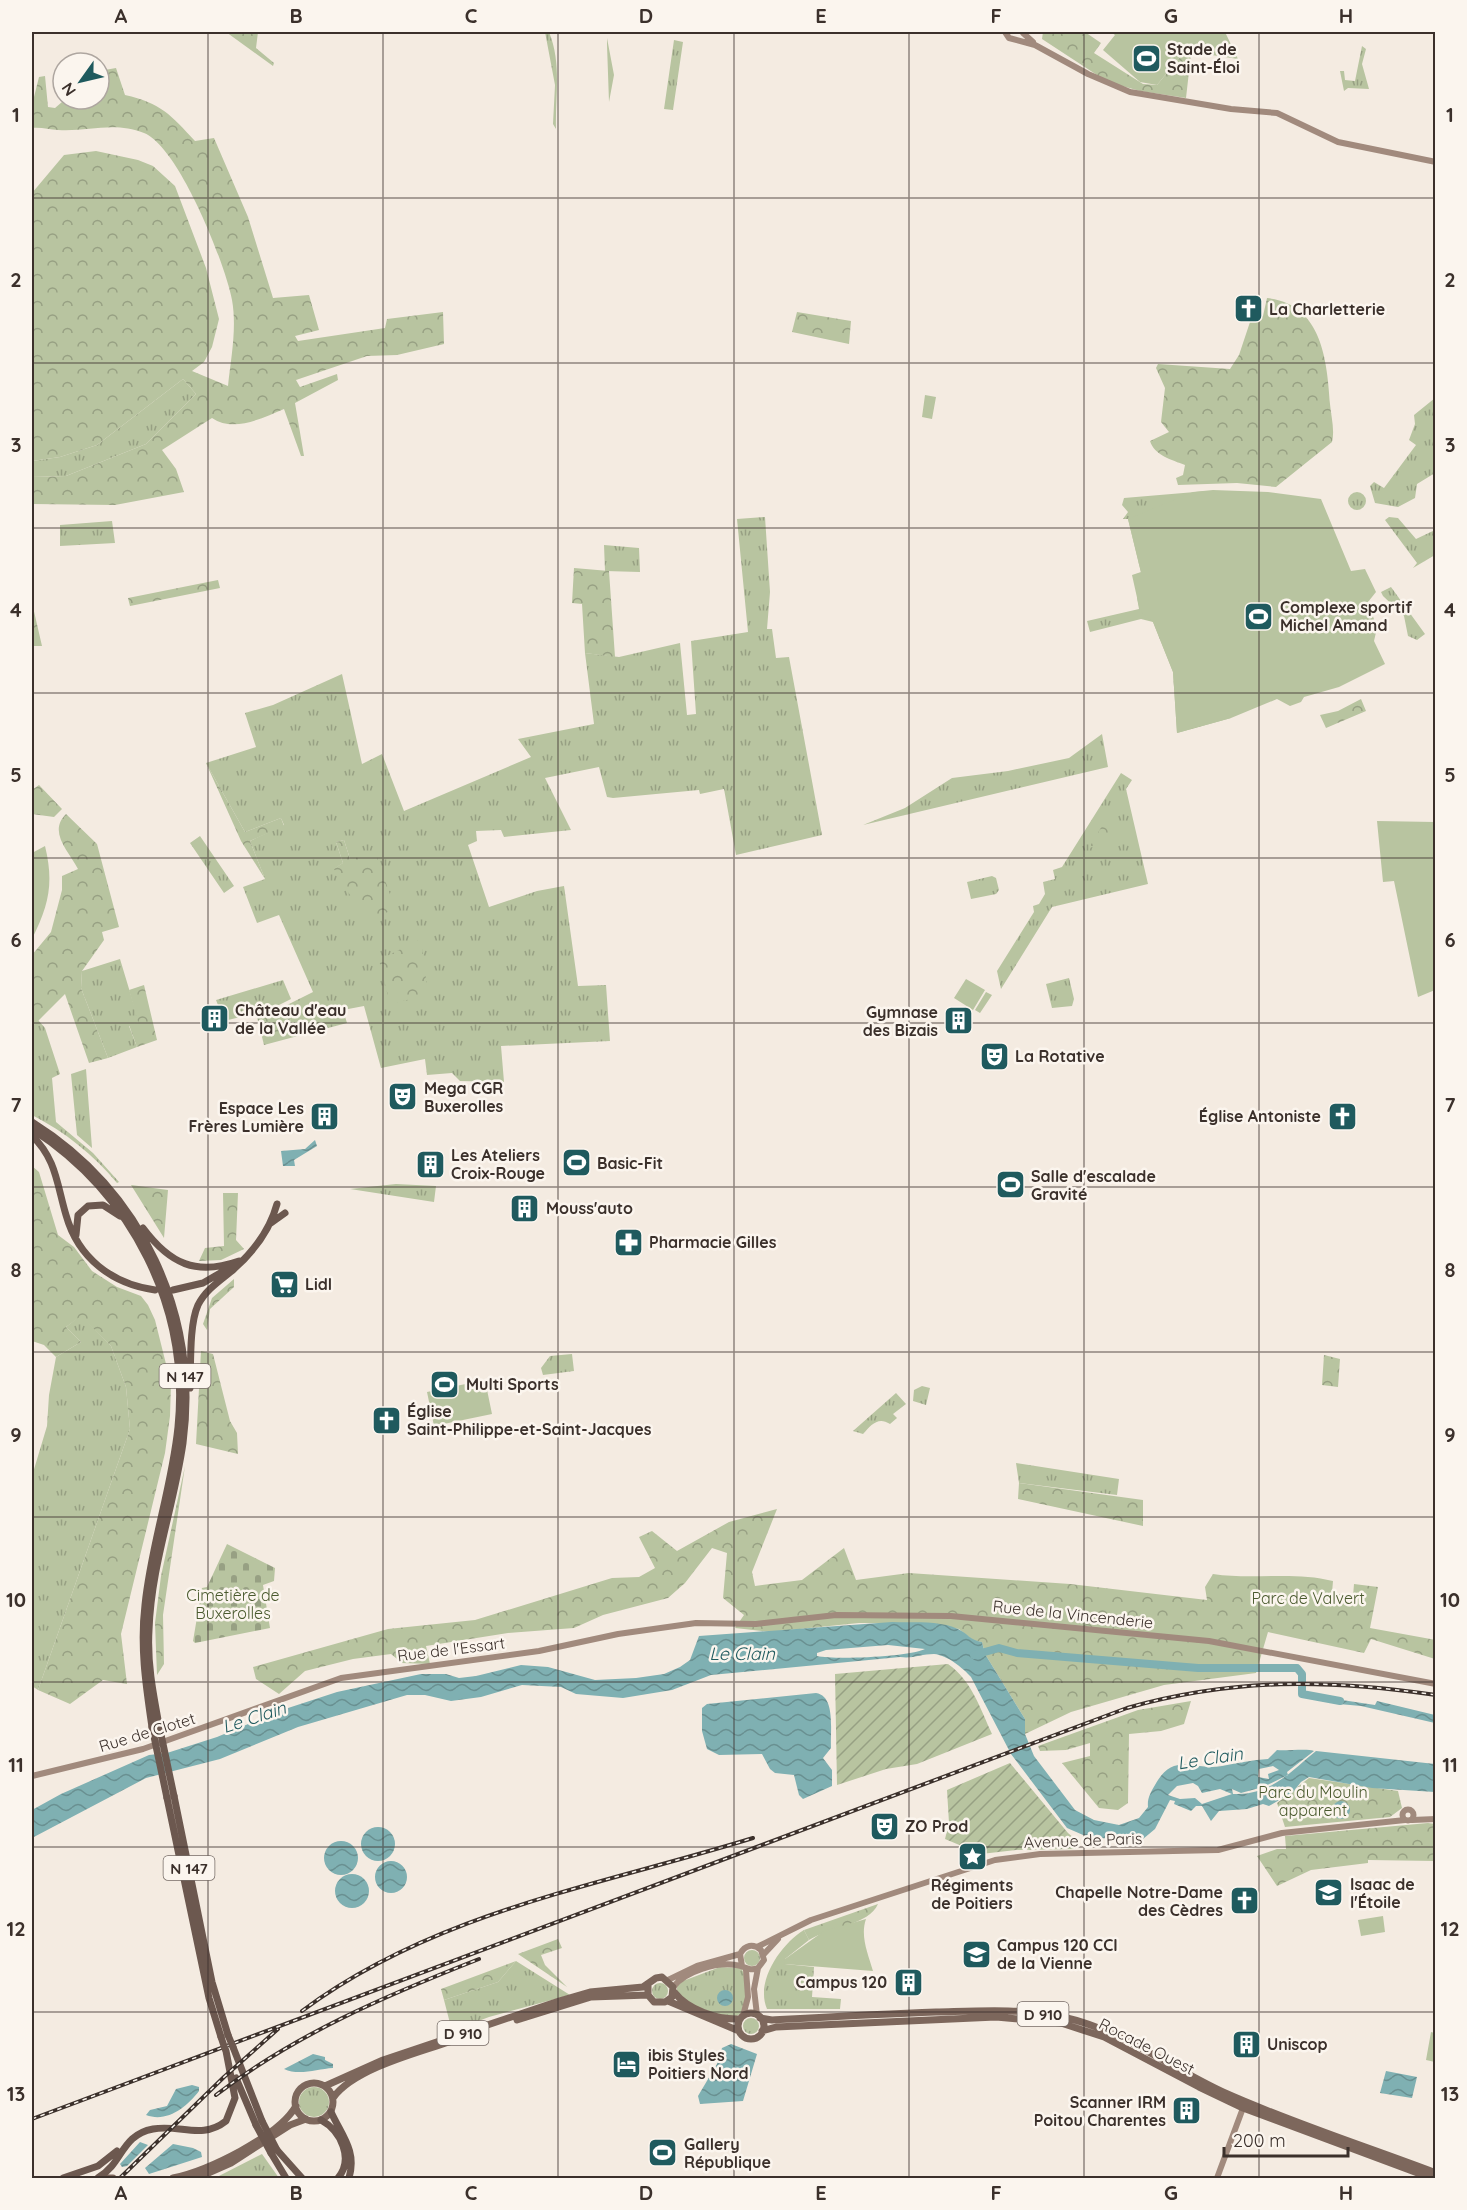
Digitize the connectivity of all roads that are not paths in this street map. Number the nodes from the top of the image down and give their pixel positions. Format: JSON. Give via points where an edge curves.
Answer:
{"nodes":[{"id":1,"x":1005,"y":32,"type":"edge"},
{"id":2,"x":1023,"y":32,"type":"edge"},
{"id":3,"x":1018,"y":39,"type":"junction"},
{"id":4,"x":1035,"y":45,"type":"junction"},
{"id":5,"x":1436,"y":162,"type":"edge"},
{"id":6,"x":32,"y":1122,"type":"edge"},
{"id":7,"x":32,"y":1129,"type":"edge"},
{"id":8,"x":32,"y":1136,"type":"edge"},
{"id":9,"x":113,"y":1191,"type":"junction"},
{"id":10,"x":277,"y":1204,"type":"dead end"},
{"id":11,"x":285,"y":1213,"type":"dead end"},
{"id":12,"x":269,"y":1224,"type":"junction"},
{"id":13,"x":78,"y":1243,"type":"junction"},
{"id":14,"x":242,"y":1260,"type":"junction"},
{"id":15,"x":159,"y":1282,"type":"junction"},
{"id":16,"x":155,"y":1290,"type":"dead end"},
{"id":17,"x":173,"y":1290,"type":"dead end"},
{"id":18,"x":183,"y":1444,"type":"junction"},
{"id":19,"x":606,"y":1637,"type":"joint"},
{"id":20,"x":1436,"y":1684,"type":"edge"},
{"id":21,"x":301,"y":1690,"type":"joint"},
{"id":22,"x":156,"y":1726,"type":"junction"},
{"id":23,"x":32,"y":1776,"type":"edge"},
{"id":24,"x":1406,"y":1817,"type":"junction"},
{"id":25,"x":1436,"y":1818,"type":"edge"},
{"id":26,"x":793,"y":1928,"type":"junction"},
{"id":27,"x":757,"y":1947,"type":"junction"},
{"id":28,"x":740,"y":1953,"type":"junction"},
{"id":29,"x":764,"y":1954,"type":"junction"},
{"id":30,"x":744,"y":1968,"type":"junction"},
{"id":31,"x":758,"y":1968,"type":"junction"},
{"id":32,"x":668,"y":1980,"type":"junction"},
{"id":33,"x":648,"y":1985,"type":"junction"},
{"id":34,"x":673,"y":1989,"type":"junction"},
{"id":35,"x":648,"y":1995,"type":"junction"},
{"id":36,"x":668,"y":2001,"type":"junction"},
{"id":37,"x":759,"y":2016,"type":"junction"},
{"id":38,"x":742,"y":2017,"type":"junction"},
{"id":39,"x":739,"y":2031,"type":"junction"},
{"id":40,"x":762,"y":2031,"type":"junction"},
{"id":41,"x":228,"y":2049,"type":"junction"},
{"id":42,"x":325,"y":2086,"type":"junction"},
{"id":43,"x":333,"y":2098,"type":"junction"},
{"id":44,"x":1239,"y":2099,"type":"junction"},
{"id":45,"x":296,"y":2106,"type":"junction"},
{"id":46,"x":1243,"y":2108,"type":"junction"},
{"id":47,"x":331,"y":2112,"type":"junction"},
{"id":48,"x":306,"y":2119,"type":"junction"},
{"id":49,"x":321,"y":2120,"type":"junction"},
{"id":50,"x":1299,"y":2122,"type":"junction"},
{"id":51,"x":124,"y":2146,"type":"junction"},
{"id":52,"x":275,"y":2151,"type":"junction"},
{"id":53,"x":1436,"y":2173,"type":"edge"},
{"id":54,"x":63,"y":2178,"type":"edge"},
{"id":55,"x":98,"y":2178,"type":"edge"},
{"id":56,"x":113,"y":2178,"type":"edge"},
{"id":57,"x":173,"y":2178,"type":"edge"},
{"id":58,"x":197,"y":2178,"type":"edge"},
{"id":59,"x":286,"y":2178,"type":"edge"},
{"id":60,"x":294,"y":2178,"type":"edge"},
{"id":61,"x":302,"y":2178,"type":"edge"},
{"id":62,"x":338,"y":2178,"type":"edge"},
{"id":63,"x":349,"y":2178,"type":"edge"},
{"id":64,"x":1217,"y":2178,"type":"edge"},
{"id":65,"x":1431,"y":2178,"type":"edge"}],
"edges":[{"from":1,"to":3,"type":"main road","via":[[1009,38]]},
{"from":2,"to":3,"type":"main road"},
{"from":2,"to":4,"type":"main road"},
{"from":3,"to":4,"type":"main road"},
{"from":4,"to":5,"type":"main road","via":[[1130,92],[1277,113],[1344,144]]},
{"from":6,"to":9,"type":"highway","number":"N 147","via":[[68,1147]]},
{"from":7,"to":15,"type":"highway","number":"N 147","via":[[74,1161],[112,1200],[144,1249]]},
{"from":8,"to":13,"type":"highway","via":[[51,1161]]},
{"from":9,"to":14,"type":"highway","via":[[169,1256],[190,1266],[206,1268]]},
{"from":9,"to":18,"type":"highway","number":"N 147","via":[[143,1235],[173,1302],[185,1371]]},
{"from":10,"to":12,"type":"highway"},
{"from":11,"to":12,"type":"highway"},
{"from":12,"to":14,"type":"highway","via":[[261,1240]]},
{"from":13,"to":15,"type":"highway","via":[[78,1215],[92,1205],[108,1206],[122,1220]]},
{"from":13,"to":16,"type":"highway","via":[[112,1277],[134,1287]]},
{"from":14,"to":17,"type":"highway","via":[[202,1283]]},
{"from":14,"to":18,"type":"highway","via":[[205,1294],[196,1310]]},
{"from":15,"to":22,"type":"highway","number":"N 147","via":[[174,1335],[180,1396],[175,1445],[143,1619],[144,1668]]},
{"from":18,"to":22,"type":"highway","number":"N 147","via":[[149,1617]]},
{"from":19,"to":20,"type":"main road","name":"Rue de la Vincenderie","via":[[674,1625],[756,1624],[836,1615],[974,1618],[1209,1641]]},
{"from":19,"to":21,"type":"main road","name":"Rue de l'Essart","via":[[539,1651],[355,1675]]},
{"from":21,"to":23,"type":"main road","name":"Rue de Clotet","via":[[143,1749]]},
{"from":22,"to":41,"type":"highway","number":"N 147","bridge":true,"via":[[202,1949]]},
{"from":24,"to":25,"type":"main road","name":"Avenue de Paris"},
{"from":24,"to":25,"type":"main road","name":"Avenue de Paris","via":[[1407,1810]]},
{"from":24,"to":26,"type":"main road","name":"Avenue de Paris","via":[[1282,1833],[1218,1850],[1015,1857],[978,1864]]},
{"from":26,"to":27,"type":"main road","name":"Avenue de Paris"},
{"from":26,"to":29,"type":"main road","name":"Avenue de Paris"},
{"from":27,"to":28,"type":"main road","via":[[746,1946]]},
{"from":27,"to":29,"type":"main road"},
{"from":28,"to":30,"type":"main road"},
{"from":28,"to":32,"type":"main road"},
{"from":29,"to":31,"type":"main road"},
{"from":30,"to":31,"type":"main road"},
{"from":30,"to":34,"type":"main road","via":[[713,1966],[683,1978]]},
{"from":30,"to":38,"type":"main road","via":[[748,1997]]},
{"from":31,"to":37,"type":"main road","via":[[754,1989]]},
{"from":32,"to":33,"type":"main road","via":[[656,1977]]},
{"from":32,"to":34,"type":"main road"},
{"from":33,"to":35,"type":"main road"},
{"from":33,"to":42,"type":"main road","number":"D 910","via":[[574,1996],[383,2060]]},
{"from":34,"to":36,"type":"main road"},
{"from":34,"to":38,"type":"main road","via":[[688,2005],[702,2012],[725,2019]]},
{"from":35,"to":36,"type":"main road","via":[[658,2003]]},
{"from":35,"to":43,"type":"main road","number":"D 910","via":[[584,1999],[458,2039],[368,2073],[343,2087]]},
{"from":36,"to":39,"type":"main road"},
{"from":37,"to":38,"type":"main road"},
{"from":37,"to":40,"type":"main road"},
{"from":37,"to":44,"type":"main road","number":"D 910","via":[[772,2020],[1017,2011],[1078,2021],[1125,2038]]},
{"from":38,"to":39,"type":"main road"},
{"from":39,"to":40,"type":"main road","via":[[751,2039]]},
{"from":40,"to":46,"type":"main road","name":"Rocade Ouest","number":"D 910","via":[[776,2027],[996,2017],[1046,2021],[1104,2037]]},
{"from":41,"to":51,"type":"highway","via":[[235,2098],[226,2121],[203,2132],[154,2129],[136,2135]]},
{"from":41,"to":52,"type":"highway","number":"N 147","bridge":true},
{"from":42,"to":43,"type":"main road"},
{"from":42,"to":45,"type":"main road","via":[[311,2083],[302,2087],[296,2095]]},
{"from":43,"to":47,"type":"main road"},
{"from":44,"to":46,"type":"main road"},
{"from":44,"to":50,"type":"main road","number":"D 910"},
{"from":45,"to":48,"type":"main road"},
{"from":45,"to":57,"type":"main road","via":[[285,2120],[233,2155]]},
{"from":46,"to":50,"type":"main road","via":[[1251,2106]]},
{"from":46,"to":64,"type":"main road"},
{"from":46,"to":65,"type":"main road","name":"Rocade Ouest","number":"D 910"},
{"from":47,"to":49,"type":"main road"},
{"from":47,"to":63,"type":"highway","via":[[351,2149]]},
{"from":48,"to":49,"type":"main road"},
{"from":48,"to":58,"type":"main road"},
{"from":49,"to":62,"type":"highway","via":[[332,2128],[344,2149],[346,2163]]},
{"from":50,"to":53,"type":"main road","number":"D 910"},
{"from":51,"to":54,"type":"highway","via":[[98,2166]]},
{"from":51,"to":55,"type":"highway","via":[[110,2169]]},
{"from":52,"to":59,"type":"highway","number":"N 147"},
{"from":52,"to":60,"type":"highway","number":"N 147"},
{"from":52,"to":61,"type":"highway","number":"N 147"},
{"from":55,"to":56,"type":"main road"}]}
